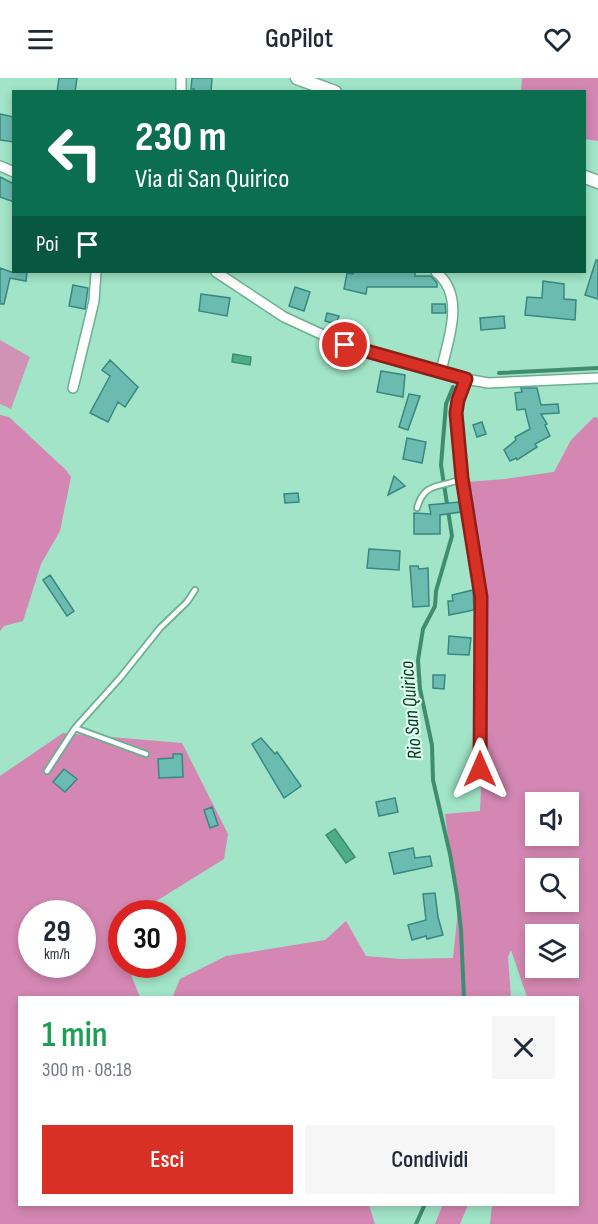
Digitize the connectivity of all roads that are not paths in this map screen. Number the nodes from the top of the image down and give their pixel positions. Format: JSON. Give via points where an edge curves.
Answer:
{"nodes":[{"id":1,"x":297,"y":78,"type":"edge"},
{"id":2,"x":330,"y":90,"type":"edge"},
{"id":3,"x":96,"y":273,"type":"edge"},
{"id":4,"x":218,"y":273,"type":"edge"},
{"id":5,"x":437,"y":273,"type":"edge"},
{"id":6,"x":441,"y":371,"type":"junction"},
{"id":7,"x":598,"y":378,"type":"edge"},
{"id":8,"x":466,"y":379,"type":"junction"},
{"id":9,"x":73,"y":388,"type":"dead end"},
{"id":10,"x":458,"y":480,"type":"junction"},
{"id":11,"x":417,"y":508,"type":"dead end"},
{"id":12,"x":195,"y":590,"type":"dead end"},
{"id":13,"x":75,"y":728,"type":"junction"},
{"id":14,"x":146,"y":754,"type":"dead end"},
{"id":15,"x":480,"y":769,"type":"dead end"},
{"id":16,"x":47,"y":771,"type":"dead end"}],
"edges":[{"from":1,"to":2,"type":"main road"},
{"from":3,"to":9,"type":"street","via":[[94,301]]},
{"from":4,"to":6,"type":"street","via":[[284,317],[345,345]]},
{"from":5,"to":6,"type":"street","via":[[451,292],[453,319]]},
{"from":6,"to":8,"type":"street"},
{"from":7,"to":8,"type":"street","via":[[488,383]]},
{"from":8,"to":10,"type":"street","via":[[456,413]]},
{"from":10,"to":11,"type":"lane","via":[[431,487],[420,498]]},
{"from":10,"to":15,"type":"street","via":[[481,597]]},
{"from":12,"to":13,"type":"lane"},
{"from":13,"to":14,"type":"lane"},
{"from":13,"to":16,"type":"lane"}]}
